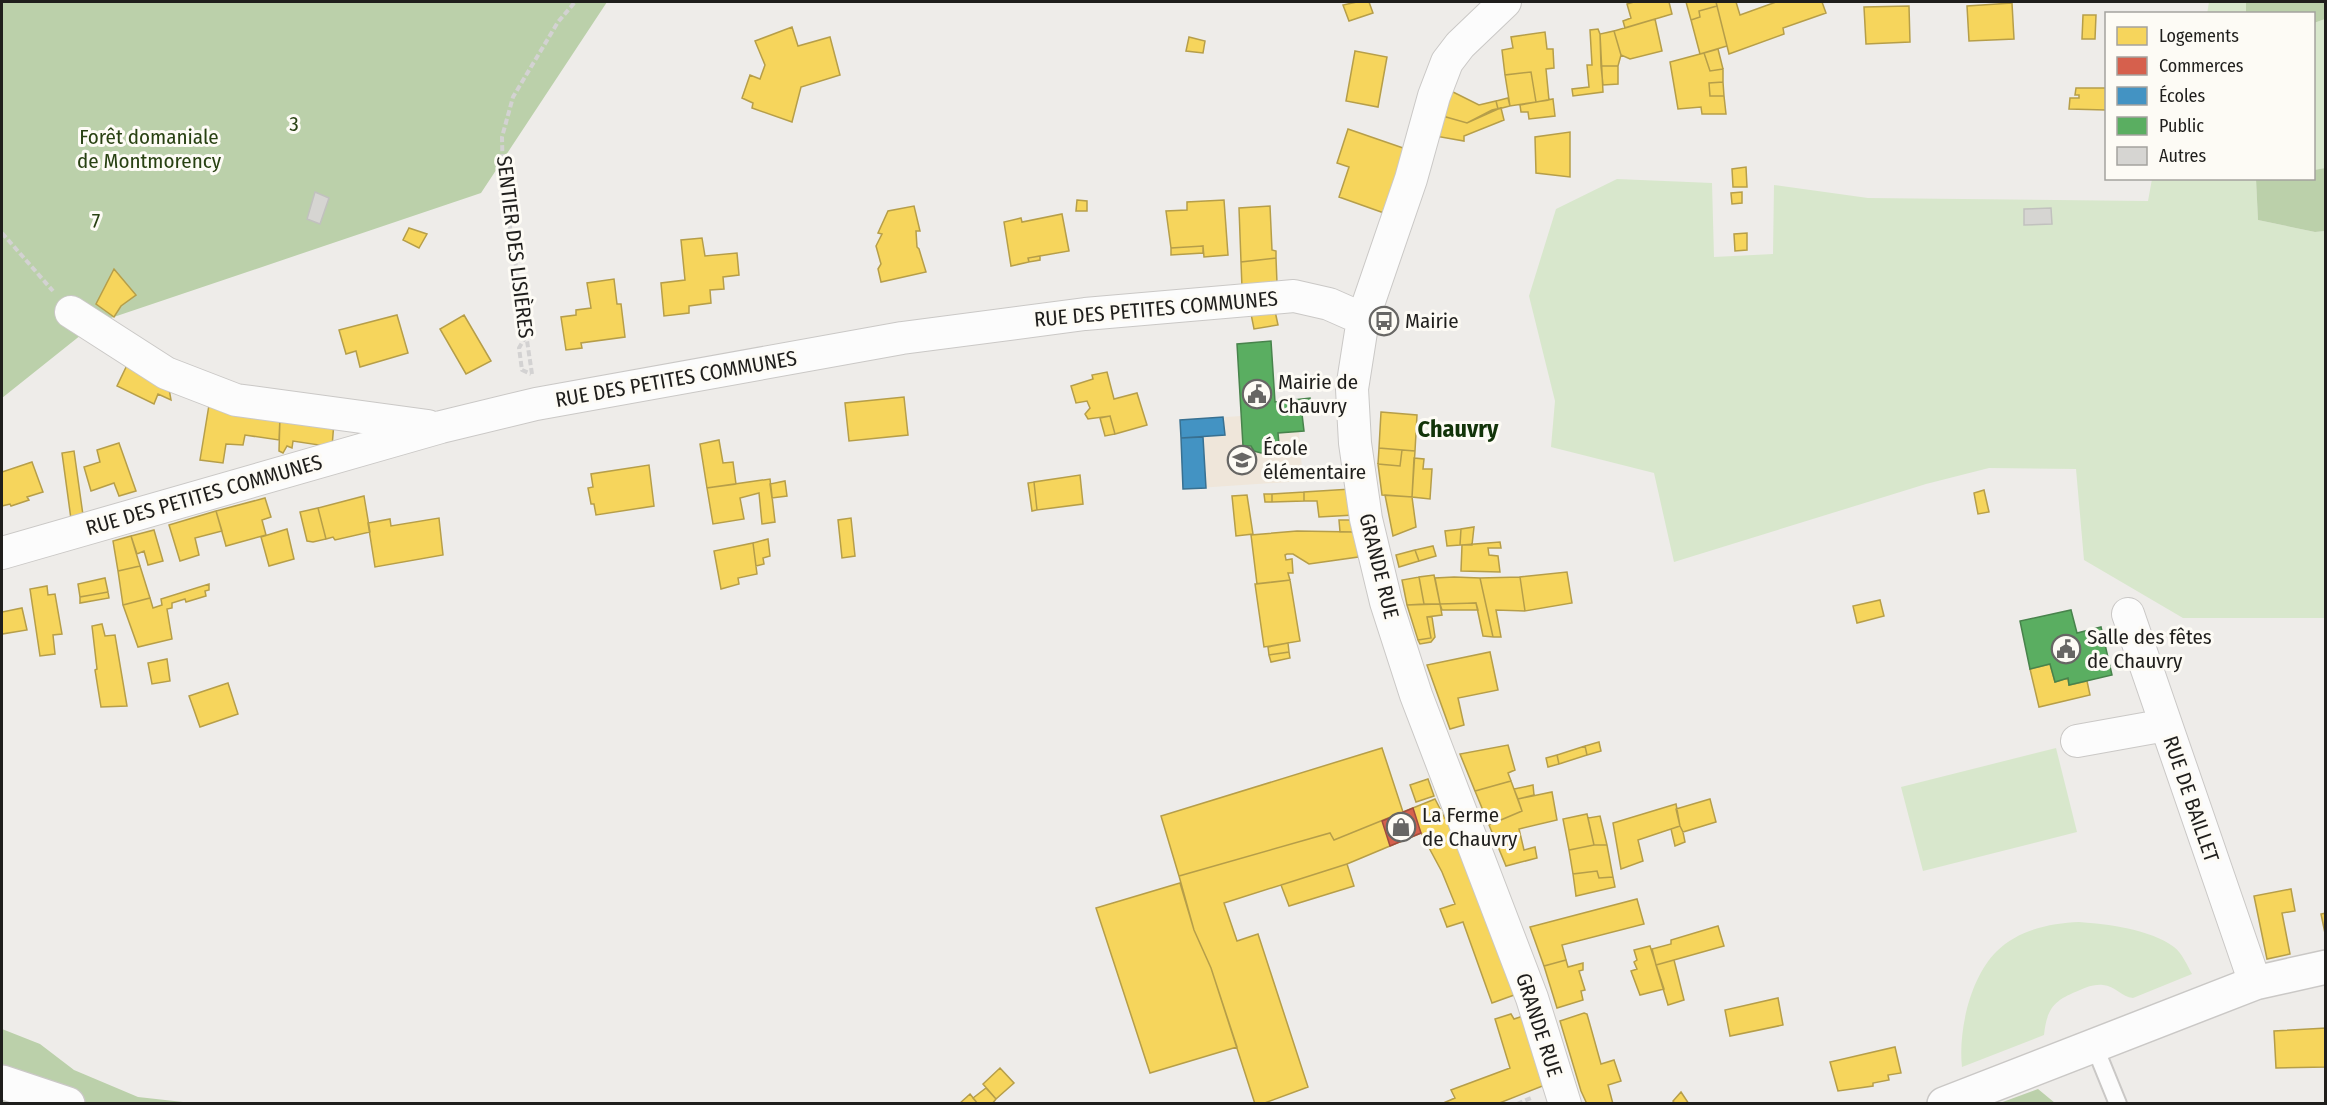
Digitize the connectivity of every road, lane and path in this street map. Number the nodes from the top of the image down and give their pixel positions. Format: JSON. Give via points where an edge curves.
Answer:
{"nodes":[{"id":1,"x":575,"y":2,"type":"edge"},
{"id":2,"x":1505,"y":2,"type":"edge"},
{"id":3,"x":2,"y":233,"type":"edge"},
{"id":4,"x":71,"y":312,"type":"joint"},
{"id":5,"x":1363,"y":319,"type":"junction"},
{"id":6,"x":526,"y":336,"type":"junction"},
{"id":7,"x":534,"y":389,"type":"junction"},
{"id":8,"x":441,"y":427,"type":"junction"},
{"id":9,"x":2,"y":554,"type":"edge"},
{"id":10,"x":2128,"y":614,"type":"dead end"},
{"id":11,"x":2166,"y":725,"type":"junction"},
{"id":12,"x":2077,"y":741,"type":"dead end"},
{"id":13,"x":2325,"y":967,"type":"edge"},
{"id":14,"x":2255,"y":983,"type":"junction"},
{"id":15,"x":2094,"y":1045,"type":"junction"},
{"id":16,"x":2,"y":1082,"type":"edge"},
{"id":17,"x":68,"y":1104,"type":"edge"},
{"id":18,"x":1564,"y":1104,"type":"edge"},
{"id":19,"x":1944,"y":1104,"type":"edge"},
{"id":20,"x":2118,"y":1104,"type":"edge"}],
"edges":[{"from":1,"to":6,"type":"path","name":"SENTIER DES LISIÈRES","via":[[558,22],[513,97],[501,136],[502,180]]},
{"from":2,"to":5,"type":"street","name":"GRANDE RUE","via":[[1447,62]]},
{"from":3,"to":4,"type":"path"},
{"from":4,"to":8,"type":"street","via":[[166,373],[236,400]]},
{"from":5,"to":7,"type":"street","name":"RUE DES PETITES COMMUNES","via":[[1329,304],[1294,296],[1085,314]]},
{"from":5,"to":18,"type":"street","name":"GRANDE RUE","via":[[1352,389],[1355,443],[1366,519],[1386,602],[1416,695],[1532,998]]},
{"from":6,"to":7,"type":"path","name":"SENTIER DES LISIÈRES"},
{"from":6,"to":7,"type":"path","via":[[519,348],[522,370]]},
{"from":7,"to":8,"type":"street","name":"RUE DES PETITES COMMUNES"},
{"from":8,"to":9,"type":"street","name":"RUE DES PETITES COMMUNES"},
{"from":10,"to":11,"type":"street","name":"RUE DE BAILLET"},
{"from":11,"to":12,"type":"street"},
{"from":11,"to":14,"type":"street","name":"RUE DE BAILLET"},
{"from":13,"to":14,"type":"street"},
{"from":14,"to":15,"type":"street"},
{"from":15,"to":19,"type":"street"},
{"from":15,"to":20,"type":"lane"},
{"from":16,"to":17,"type":"street"}]}
